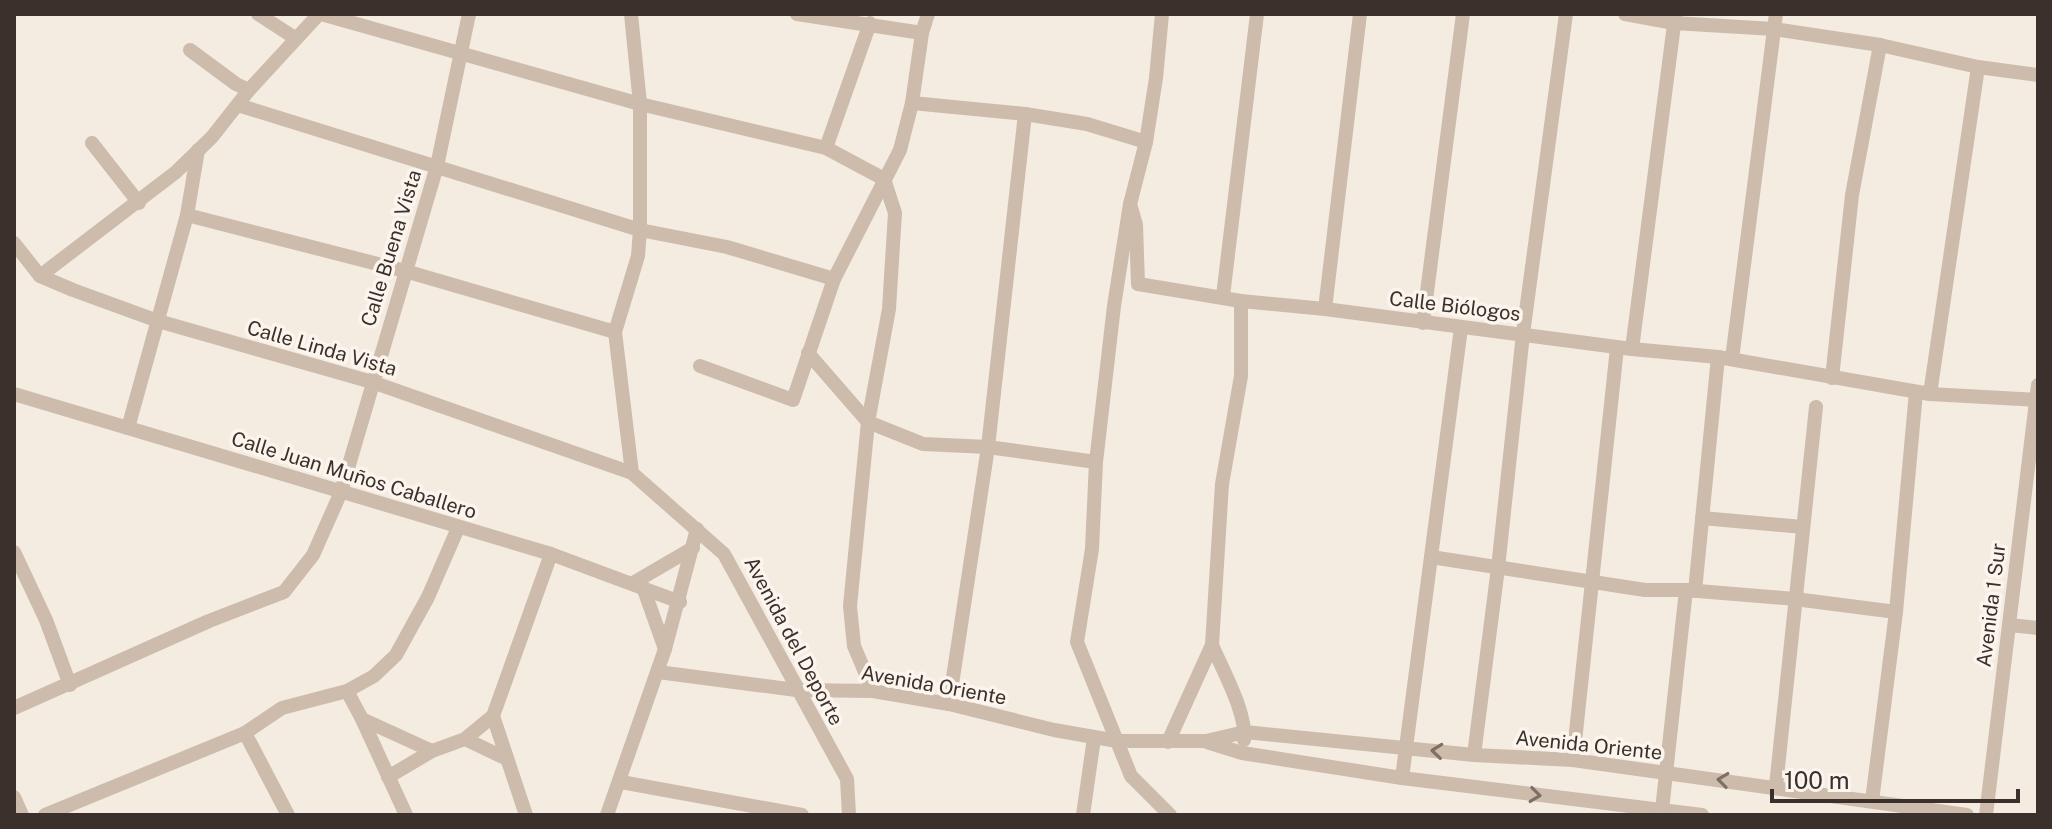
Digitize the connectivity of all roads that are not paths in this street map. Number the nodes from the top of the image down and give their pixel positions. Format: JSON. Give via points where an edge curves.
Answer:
{"nodes":[{"id":1,"x":258,"y":14,"type":"edge"},
{"id":2,"x":320,"y":14,"type":"edge"},
{"id":3,"x":469,"y":14,"type":"edge"},
{"id":4,"x":631,"y":14,"type":"edge"},
{"id":5,"x":797,"y":14,"type":"edge"},
{"id":6,"x":928,"y":14,"type":"edge"},
{"id":7,"x":1162,"y":14,"type":"edge"},
{"id":8,"x":1257,"y":14,"type":"edge"},
{"id":9,"x":1360,"y":14,"type":"edge"},
{"id":10,"x":1463,"y":14,"type":"edge"},
{"id":11,"x":1566,"y":14,"type":"edge"},
{"id":12,"x":1625,"y":14,"type":"edge"},
{"id":13,"x":1675,"y":19,"type":"edge"},
{"id":14,"x":1775,"y":21,"type":"edge"},
{"id":15,"x":870,"y":23,"type":"junction"},
{"id":16,"x":922,"y":33,"type":"junction"},
{"id":17,"x":295,"y":38,"type":"junction"},
{"id":18,"x":1880,"y":45,"type":"junction"},
{"id":19,"x":190,"y":50,"type":"dead end"},
{"id":20,"x":460,"y":54,"type":"junction"},
{"id":21,"x":1978,"y":67,"type":"junction"},
{"id":22,"x":2038,"y":75,"type":"edge"},
{"id":23,"x":249,"y":90,"type":"junction"},
{"id":24,"x":912,"y":103,"type":"junction"},
{"id":25,"x":640,"y":104,"type":"junction"},
{"id":26,"x":238,"y":105,"type":"junction"},
{"id":27,"x":1025,"y":114,"type":"junction"},
{"id":28,"x":1146,"y":142,"type":"junction"},
{"id":29,"x":92,"y":143,"type":"dead end"},
{"id":30,"x":826,"y":148,"type":"junction"},
{"id":31,"x":198,"y":150,"type":"junction"},
{"id":32,"x":437,"y":166,"type":"junction"},
{"id":33,"x":884,"y":179,"type":"junction"},
{"id":34,"x":139,"y":203,"type":"junction"},
{"id":35,"x":1130,"y":204,"type":"junction"},
{"id":36,"x":187,"y":215,"type":"junction"},
{"id":37,"x":640,"y":230,"type":"junction"},
{"id":38,"x":14,"y":243,"type":"edge"},
{"id":39,"x":405,"y":271,"type":"junction"},
{"id":40,"x":40,"y":276,"type":"junction"},
{"id":41,"x":834,"y":279,"type":"junction"},
{"id":42,"x":1223,"y":296,"type":"junction"},
{"id":43,"x":1241,"y":301,"type":"junction"},
{"id":44,"x":1325,"y":309,"type":"junction"},
{"id":45,"x":158,"y":321,"type":"junction"},
{"id":46,"x":1423,"y":323,"type":"junction"},
{"id":47,"x":1461,"y":328,"type":"junction"},
{"id":48,"x":615,"y":332,"type":"junction"},
{"id":49,"x":1523,"y":334,"type":"junction"},
{"id":50,"x":1624,"y":348,"type":"junction"},
{"id":51,"x":808,"y":353,"type":"junction"},
{"id":52,"x":1725,"y":358,"type":"junction"},
{"id":53,"x":700,"y":366,"type":"dead end"},
{"id":54,"x":1832,"y":378,"type":"junction"},
{"id":55,"x":372,"y":382,"type":"junction"},
{"id":56,"x":1923,"y":393,"type":"junction"},
{"id":57,"x":14,"y":394,"type":"edge"},
{"id":58,"x":2037,"y":395,"type":"edge"},
{"id":59,"x":1816,"y":407,"type":"dead end"},
{"id":60,"x":868,"y":422,"type":"junction"},
{"id":61,"x":128,"y":428,"type":"junction"},
{"id":62,"x":988,"y":447,"type":"junction"},
{"id":63,"x":1096,"y":462,"type":"junction"},
{"id":64,"x":632,"y":473,"type":"junction"},
{"id":65,"x":341,"y":492,"type":"junction"},
{"id":66,"x":1702,"y":518,"type":"junction"},
{"id":67,"x":1803,"y":527,"type":"junction"},
{"id":68,"x":458,"y":528,"type":"junction"},
{"id":69,"x":697,"y":529,"type":"junction"},
{"id":70,"x":693,"y":548,"type":"junction"},
{"id":71,"x":14,"y":552,"type":"edge"},
{"id":72,"x":551,"y":554,"type":"junction"},
{"id":73,"x":1431,"y":557,"type":"junction"},
{"id":74,"x":1498,"y":568,"type":"junction"},
{"id":75,"x":1592,"y":581,"type":"junction"},
{"id":76,"x":638,"y":585,"type":"junction"},
{"id":77,"x":1691,"y":590,"type":"junction"},
{"id":78,"x":1795,"y":599,"type":"junction"},
{"id":79,"x":680,"y":602,"type":"junction"},
{"id":80,"x":1896,"y":612,"type":"junction"},
{"id":81,"x":2009,"y":625,"type":"junction"},
{"id":82,"x":2038,"y":628,"type":"edge"},
{"id":83,"x":1212,"y":645,"type":"junction"},
{"id":84,"x":665,"y":649,"type":"junction"},
{"id":85,"x":658,"y":672,"type":"junction"},
{"id":86,"x":70,"y":685,"type":"junction"},
{"id":87,"x":796,"y":690,"type":"junction"},
{"id":88,"x":347,"y":691,"type":"junction"},
{"id":89,"x":873,"y":691,"type":"junction"},
{"id":90,"x":949,"y":704,"type":"junction"},
{"id":91,"x":14,"y":708,"type":"edge"},
{"id":92,"x":493,"y":716,"type":"junction"},
{"id":93,"x":362,"y":719,"type":"junction"},
{"id":94,"x":1245,"y":732,"type":"junction"},
{"id":95,"x":245,"y":733,"type":"junction"},
{"id":96,"x":1094,"y":738,"type":"junction"},
{"id":97,"x":465,"y":739,"type":"junction"},
{"id":98,"x":1117,"y":741,"type":"junction"},
{"id":99,"x":1206,"y":741,"type":"junction"},
{"id":100,"x":1168,"y":742,"type":"junction"},
{"id":101,"x":1407,"y":749,"type":"junction"},
{"id":102,"x":432,"y":751,"type":"junction"},
{"id":103,"x":1242,"y":753,"type":"junction"},
{"id":104,"x":1474,"y":755,"type":"junction"},
{"id":105,"x":505,"y":758,"type":"junction"},
{"id":106,"x":1573,"y":760,"type":"junction"},
{"id":107,"x":1665,"y":773,"type":"junction"},
{"id":108,"x":388,"y":777,"type":"junction"},
{"id":109,"x":1402,"y":778,"type":"junction"},
{"id":110,"x":621,"y":782,"type":"junction"},
{"id":111,"x":1776,"y":786,"type":"junction"},
{"id":112,"x":14,"y":797,"type":"edge"},
{"id":113,"x":1872,"y":801,"type":"junction"},
{"id":114,"x":1661,"y":813,"type":"edge"},
{"id":115,"x":22,"y":815,"type":"edge"},
{"id":116,"x":45,"y":815,"type":"edge"},
{"id":117,"x":288,"y":815,"type":"edge"},
{"id":118,"x":406,"y":815,"type":"edge"},
{"id":119,"x":526,"y":815,"type":"edge"},
{"id":120,"x":607,"y":815,"type":"edge"},
{"id":121,"x":802,"y":815,"type":"edge"},
{"id":122,"x":849,"y":815,"type":"edge"},
{"id":123,"x":1083,"y":815,"type":"edge"},
{"id":124,"x":1170,"y":815,"type":"edge"},
{"id":125,"x":1702,"y":815,"type":"edge"},
{"id":126,"x":1967,"y":815,"type":"edge"},
{"id":127,"x":1986,"y":815,"type":"edge"}],
"edges":[{"from":1,"to":17,"type":"street"},
{"from":2,"to":17,"type":"street"},
{"from":2,"to":20,"type":"street"},
{"from":3,"to":20,"type":"street","name":"Calle Buena Vista"},
{"from":4,"to":25,"type":"street"},
{"from":5,"to":15,"type":"street"},
{"from":6,"to":16,"type":"street"},
{"from":7,"to":28,"type":"street","name":"Calle Biólogos"},
{"from":8,"to":42,"type":"street"},
{"from":9,"to":44,"type":"street"},
{"from":10,"to":46,"type":"street"},
{"from":11,"to":49,"type":"street"},
{"from":12,"to":13,"type":"street"},
{"from":13,"to":14,"type":"street"},
{"from":13,"to":50,"type":"street"},
{"from":14,"to":18,"type":"street"},
{"from":14,"to":52,"type":"street"},
{"from":15,"to":16,"type":"street"},
{"from":15,"to":30,"type":"street"},
{"from":16,"to":24,"type":"street"},
{"from":17,"to":23,"type":"street"},
{"from":18,"to":21,"type":"street"},
{"from":18,"to":54,"type":"street","via":[[1852,195]]},
{"from":19,"to":23,"type":"street"},
{"from":20,"to":25,"type":"street"},
{"from":20,"to":32,"type":"street","name":"Calle Buena Vista"},
{"from":21,"to":22,"type":"street"},
{"from":21,"to":56,"type":"street"},
{"from":23,"to":26,"type":"street"},
{"from":24,"to":27,"type":"street"},
{"from":24,"to":33,"type":"street","via":[[900,150]]},
{"from":25,"to":30,"type":"street"},
{"from":25,"to":37,"type":"street"},
{"from":26,"to":31,"type":"street"},
{"from":26,"to":32,"type":"street"},
{"from":27,"to":28,"type":"street","via":[[1087,124]]},
{"from":27,"to":62,"type":"street"},
{"from":28,"to":35,"type":"street","name":"Calle Biólogos"},
{"from":29,"to":34,"type":"street"},
{"from":30,"to":33,"type":"street"},
{"from":31,"to":34,"type":"street"},
{"from":31,"to":36,"type":"street"},
{"from":32,"to":37,"type":"street"},
{"from":32,"to":39,"type":"street","name":"Calle Buena Vista"},
{"from":33,"to":41,"type":"street"},
{"from":33,"to":60,"type":"street","via":[[895,213],[889,309]]},
{"from":34,"to":40,"type":"street"},
{"from":35,"to":42,"type":"street","name":"Calle Biólogos","via":[[1138,284]]},
{"from":35,"to":63,"type":"street"},
{"from":36,"to":39,"type":"street"},
{"from":36,"to":45,"type":"street"},
{"from":37,"to":41,"type":"street","via":[[727,247]]},
{"from":37,"to":48,"type":"street","via":[[638,256]]},
{"from":38,"to":40,"type":"street"},
{"from":39,"to":48,"type":"street"},
{"from":39,"to":55,"type":"street","name":"Calle Buena Vista"},
{"from":40,"to":45,"type":"street","name":"Calle Linda Vista"},
{"from":41,"to":51,"type":"street"},
{"from":42,"to":43,"type":"street","name":"Calle Biólogos"},
{"from":43,"to":44,"type":"street","name":"Calle Biólogos"},
{"from":43,"to":83,"type":"street","via":[[1241,376],[1222,484]]},
{"from":44,"to":46,"type":"street","name":"Calle Biólogos"},
{"from":45,"to":55,"type":"street","name":"Calle Linda Vista"},
{"from":45,"to":61,"type":"street"},
{"from":46,"to":47,"type":"street","name":"Calle Biólogos"},
{"from":47,"to":49,"type":"street","name":"Calle Biólogos"},
{"from":47,"to":73,"type":"street"},
{"from":48,"to":64,"type":"street"},
{"from":49,"to":50,"type":"street","name":"Calle Biólogos"},
{"from":49,"to":74,"type":"street"},
{"from":50,"to":52,"type":"street","name":"Calle Biólogos"},
{"from":50,"to":75,"type":"street"},
{"from":51,"to":53,"type":"street","via":[[793,400]]},
{"from":51,"to":60,"type":"street"},
{"from":52,"to":54,"type":"street","name":"Calle Biólogos"},
{"from":52,"to":66,"type":"street"},
{"from":54,"to":56,"type":"street","name":"Calle Biólogos"},
{"from":55,"to":64,"type":"street","name":"Calle Linda Vista"},
{"from":55,"to":65,"type":"street","name":"Calle Buena Vista"},
{"from":56,"to":58,"type":"street","name":"Calle Biólogos"},
{"from":56,"to":80,"type":"street"},
{"from":57,"to":61,"type":"street","name":"Calle Juan Muños Caballero"},
{"from":58,"to":81,"type":"street","name":"Avenida 1 Sur"},
{"from":59,"to":67,"type":"street"},
{"from":60,"to":62,"type":"street","via":[[923,444]]},
{"from":60,"to":89,"type":"street","via":[[850,606],[854,646]]},
{"from":61,"to":65,"type":"street","name":"Calle Juan Muños Caballero"},
{"from":62,"to":63,"type":"street"},
{"from":62,"to":90,"type":"street"},
{"from":63,"to":98,"type":"street","via":[[1092,549],[1077,642]]},
{"from":64,"to":69,"type":"street","name":"Avenida del Deporte"},
{"from":65,"to":68,"type":"street","name":"Calle Juan Muños Caballero"},
{"from":65,"to":86,"type":"street","name":"Calle Buena Vista","via":[[313,555],[284,592]]},
{"from":66,"to":67,"type":"street"},
{"from":66,"to":77,"type":"street"},
{"from":67,"to":78,"type":"street"},
{"from":68,"to":72,"type":"street","name":"Calle Juan Muños Caballero"},
{"from":68,"to":88,"type":"street","via":[[396,655]]},
{"from":69,"to":70,"type":"street"},
{"from":69,"to":87,"type":"street","name":"Avenida del Deporte","via":[[724,554]]},
{"from":70,"to":76,"type":"street"},
{"from":70,"to":79,"type":"street"},
{"from":71,"to":86,"type":"street"},
{"from":72,"to":76,"type":"street","name":"Calle Juan Muños Caballero"},
{"from":72,"to":92,"type":"street"},
{"from":73,"to":74,"type":"street"},
{"from":73,"to":101,"type":"street"},
{"from":74,"to":75,"type":"street"},
{"from":74,"to":104,"type":"street"},
{"from":75,"to":77,"type":"street","via":[[1645,590]]},
{"from":75,"to":106,"type":"street"},
{"from":76,"to":79,"type":"street","name":"Calle Juan Muños Caballero"},
{"from":76,"to":84,"type":"street"},
{"from":77,"to":78,"type":"street"},
{"from":77,"to":107,"type":"street"},
{"from":78,"to":80,"type":"street"},
{"from":78,"to":111,"type":"street"},
{"from":79,"to":84,"type":"street"},
{"from":80,"to":113,"type":"street"},
{"from":81,"to":82,"type":"street"},
{"from":81,"to":127,"type":"street","name":"Avenida 1 Sur"},
{"from":83,"to":94,"type":"street"},
{"from":83,"to":100,"type":"street"},
{"from":84,"to":85,"type":"street"},
{"from":85,"to":87,"type":"street","name":"Avenida Oriente"},
{"from":85,"to":110,"type":"street"},
{"from":86,"to":91,"type":"street","name":"Calle Buena Vista"},
{"from":87,"to":89,"type":"street","name":"Avenida Oriente"},
{"from":87,"to":122,"type":"street","name":"Avenida del Deporte","via":[[847,779]]},
{"from":88,"to":93,"type":"street"},
{"from":88,"to":95,"type":"street","via":[[282,708]]},
{"from":89,"to":90,"type":"street","name":"Avenida Oriente"},
{"from":90,"to":96,"type":"street","name":"Avenida Oriente"},
{"from":92,"to":97,"type":"street"},
{"from":92,"to":105,"type":"street"},
{"from":93,"to":102,"type":"street"},
{"from":93,"to":108,"type":"street"},
{"from":94,"to":99,"type":"street","name":"Avenida Oriente"},
{"from":94,"to":101,"type":"street","name":"Avenida Oriente"},
{"from":94,"to":103,"type":"street"},
{"from":95,"to":116,"type":"street"},
{"from":95,"to":117,"type":"street"},
{"from":96,"to":98,"type":"street","name":"Avenida Oriente"},
{"from":96,"to":123,"type":"street"},
{"from":97,"to":102,"type":"street"},
{"from":97,"to":105,"type":"street"},
{"from":98,"to":100,"type":"street","name":"Avenida Oriente"},
{"from":98,"to":124,"type":"street","via":[[1131,776]]},
{"from":99,"to":100,"type":"street","name":"Avenida Oriente"},
{"from":99,"to":103,"type":"street","name":"Avenida Oriente"},
{"from":104,"to":101,"type":"street","name":"Avenida Oriente","one_way":true},
{"from":101,"to":109,"type":"street"},
{"from":102,"to":108,"type":"street"},
{"from":103,"to":109,"type":"street","name":"Avenida Oriente"},
{"from":104,"to":106,"type":"street","name":"Avenida Oriente"},
{"from":105,"to":119,"type":"street"},
{"from":106,"to":107,"type":"street","name":"Avenida Oriente"},
{"from":111,"to":107,"type":"street","name":"Avenida Oriente","one_way":true},
{"from":107,"to":114,"type":"street"},
{"from":108,"to":118,"type":"street"},
{"from":109,"to":114,"type":"street","name":"Avenida Oriente","one_way":true},
{"from":110,"to":120,"type":"street"},
{"from":110,"to":121,"type":"street"},
{"from":111,"to":113,"type":"street","name":"Avenida Oriente"},
{"from":112,"to":115,"type":"street"},
{"from":113,"to":126,"type":"street","name":"Avenida Oriente"},
{"from":114,"to":125,"type":"street","name":"Avenida Oriente"}]}
